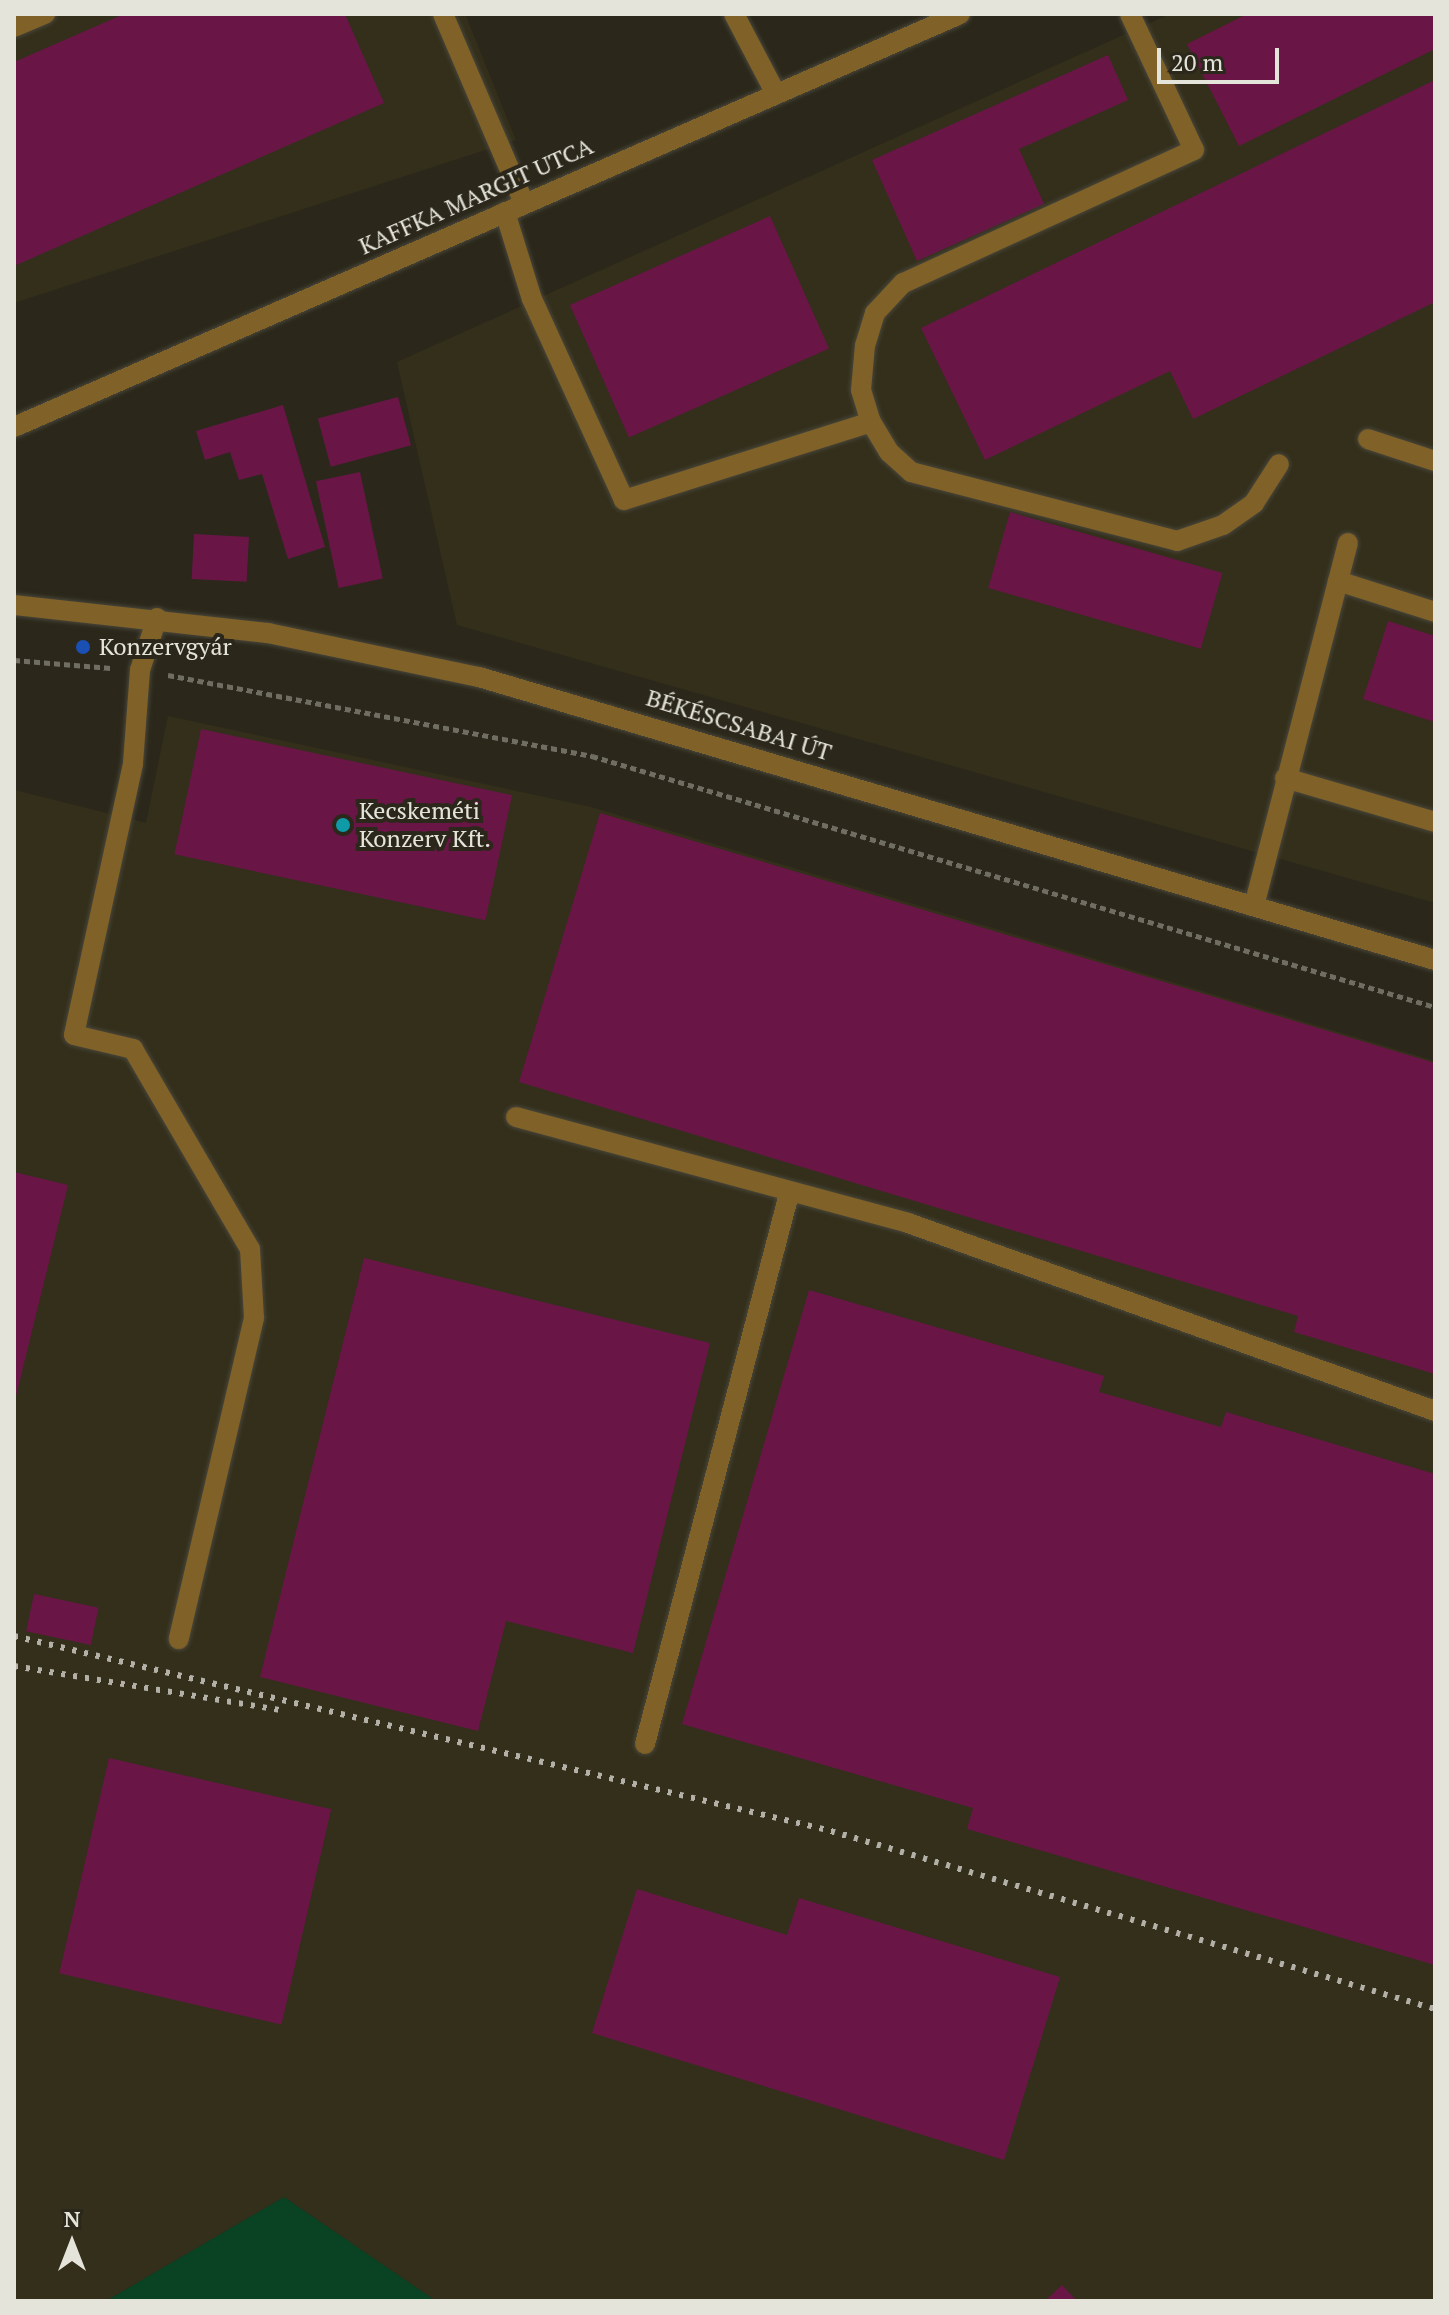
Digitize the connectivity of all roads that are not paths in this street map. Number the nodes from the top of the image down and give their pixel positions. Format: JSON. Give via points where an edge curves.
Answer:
{"nodes":[{"id":1,"x":45,"y":14,"type":"edge"},
{"id":2,"x":443,"y":14,"type":"edge"},
{"id":3,"x":734,"y":14,"type":"edge"},
{"id":4,"x":960,"y":14,"type":"edge"},
{"id":5,"x":1130,"y":14,"type":"edge"},
{"id":6,"x":14,"y":27,"type":"edge"},
{"id":7,"x":775,"y":92,"type":"junction"},
{"id":8,"x":515,"y":207,"type":"junction"},
{"id":9,"x":871,"y":422,"type":"junction"},
{"id":10,"x":14,"y":427,"type":"edge"},
{"id":11,"x":1368,"y":439,"type":"dead end"},
{"id":12,"x":1435,"y":461,"type":"edge"},
{"id":13,"x":1279,"y":464,"type":"dead end"},
{"id":14,"x":1348,"y":543,"type":"dead end"},
{"id":15,"x":1338,"y":581,"type":"junction"},
{"id":16,"x":14,"y":605,"type":"edge"},
{"id":17,"x":1435,"y":612,"type":"edge"},
{"id":18,"x":157,"y":618,"type":"junction"},
{"id":19,"x":1285,"y":778,"type":"junction"},
{"id":20,"x":1435,"y":822,"type":"edge"},
{"id":21,"x":1254,"y":906,"type":"junction"},
{"id":22,"x":1435,"y":960,"type":"edge"},
{"id":23,"x":516,"y":1117,"type":"dead end"},
{"id":24,"x":789,"y":1194,"type":"junction"},
{"id":25,"x":1435,"y":1411,"type":"edge"},
{"id":26,"x":179,"y":1639,"type":"dead end"},
{"id":27,"x":645,"y":1744,"type":"dead end"}],
"edges":[{"from":1,"to":6,"type":"street"},
{"from":2,"to":8,"type":"street"},
{"from":3,"to":7,"type":"street"},
{"from":4,"to":7,"type":"street","name":"KAFFKA MARGIT UTCA"},
{"from":5,"to":9,"type":"street","via":[[1194,150],[903,283],[875,313],[865,345],[861,390]]},
{"from":7,"to":8,"type":"street","name":"KAFFKA MARGIT UTCA"},
{"from":8,"to":9,"type":"street","via":[[532,299],[624,500]]},
{"from":8,"to":10,"type":"street","name":"KAFFKA MARGIT UTCA"},
{"from":9,"to":13,"type":"street","via":[[889,452],[911,472],[1177,541],[1223,525],[1254,503]]},
{"from":11,"to":12,"type":"street"},
{"from":14,"to":15,"type":"street"},
{"from":15,"to":17,"type":"street"},
{"from":15,"to":19,"type":"street"},
{"from":16,"to":18,"type":"street","name":"BÉKÉSCSABAI ÚT"},
{"from":18,"to":21,"type":"street","name":"BÉKÉSCSABAI ÚT","via":[[268,633],[479,677]]},
{"from":18,"to":26,"type":"street","via":[[140,670],[133,764],[74,1035],[133,1049],[250,1249],[254,1318]]},
{"from":19,"to":20,"type":"street"},
{"from":19,"to":21,"type":"street"},
{"from":21,"to":22,"type":"street","name":"BÉKÉSCSABAI ÚT"},
{"from":23,"to":24,"type":"street"},
{"from":24,"to":25,"type":"street","via":[[908,1223]]},
{"from":24,"to":27,"type":"street"}]}
